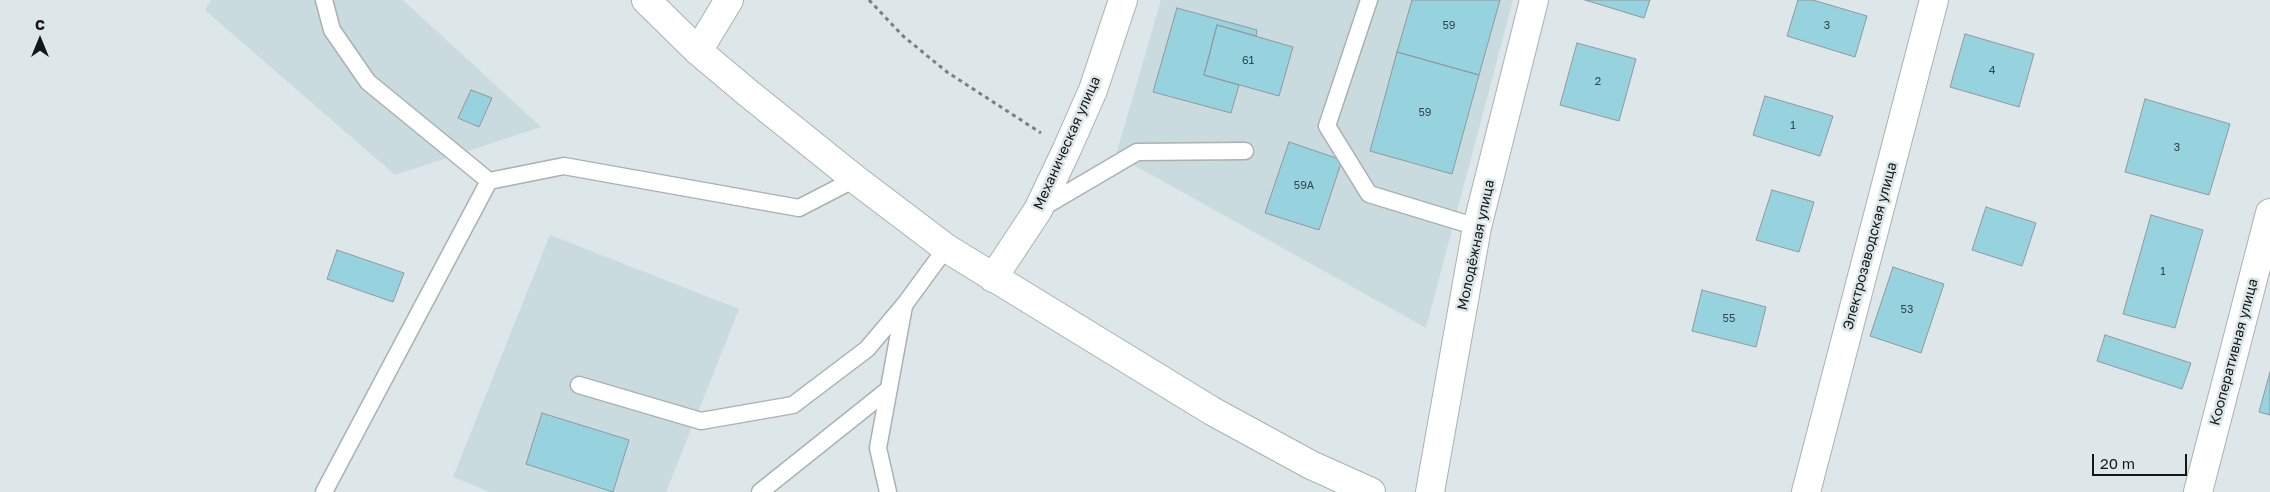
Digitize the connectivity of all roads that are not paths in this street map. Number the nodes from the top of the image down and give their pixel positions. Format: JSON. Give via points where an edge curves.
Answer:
{"nodes":[{"id":1,"x":324,"y":0,"type":"edge"},
{"id":2,"x":646,"y":0,"type":"edge"},
{"id":3,"x":729,"y":0,"type":"edge"},
{"id":4,"x":1123,"y":0,"type":"edge"},
{"id":5,"x":1368,"y":0,"type":"edge"},
{"id":6,"x":1534,"y":0,"type":"edge"},
{"id":7,"x":1934,"y":0,"type":"edge"},
{"id":8,"x":698,"y":51,"type":"junction"},
{"id":9,"x":1245,"y":151,"type":"dead end"},
{"id":10,"x":855,"y":179,"type":"junction"},
{"id":11,"x":489,"y":181,"type":"junction"},
{"id":12,"x":1038,"y":210,"type":"junction"},
{"id":13,"x":2270,"y":213,"type":"edge"},
{"id":14,"x":1476,"y":227,"type":"junction"},
{"id":15,"x":946,"y":248,"type":"junction"},
{"id":16,"x":993,"y":278,"type":"junction"},
{"id":17,"x":905,"y":304,"type":"junction"},
{"id":18,"x":579,"y":385,"type":"dead end"},
{"id":19,"x":889,"y":389,"type":"junction"},
{"id":20,"x":324,"y":492,"type":"edge"},
{"id":21,"x":760,"y":492,"type":"edge"},
{"id":22,"x":888,"y":492,"type":"edge"},
{"id":23,"x":1371,"y":492,"type":"edge"},
{"id":24,"x":1430,"y":492,"type":"edge"},
{"id":25,"x":1806,"y":492,"type":"edge"},
{"id":26,"x":2198,"y":492,"type":"edge"}],
"edges":[{"from":1,"to":11,"type":"lane","via":[[332,30],[368,82]]},
{"from":2,"to":8,"type":"street"},
{"from":3,"to":8,"type":"street"},
{"from":4,"to":12,"type":"street","name":"Механическая улица","via":[[1093,90]]},
{"from":5,"to":14,"type":"lane","via":[[1327,126],[1369,194]]},
{"from":6,"to":14,"type":"street","name":"Молодёжная улица"},
{"from":7,"to":25,"type":"street","name":"Электрозаводская улица"},
{"from":8,"to":10,"type":"street"},
{"from":9,"to":12,"type":"lane","via":[[1137,152]]},
{"from":10,"to":11,"type":"lane","via":[[799,208],[564,166]]},
{"from":10,"to":15,"type":"street"},
{"from":11,"to":20,"type":"lane"},
{"from":12,"to":16,"type":"street","name":"Механическая улица"},
{"from":13,"to":26,"type":"street","name":"Кооперативная улица"},
{"from":14,"to":24,"type":"street","name":"Молодёжная улица"},
{"from":15,"to":16,"type":"street"},
{"from":15,"to":17,"type":"lane"},
{"from":16,"to":23,"type":"street","via":[[1212,411],[1311,465]]},
{"from":17,"to":18,"type":"lane","via":[[867,348],[793,404],[700,421]]},
{"from":17,"to":19,"type":"lane"},
{"from":19,"to":21,"type":"lane"},
{"from":19,"to":22,"type":"lane","via":[[878,448]]}]}
